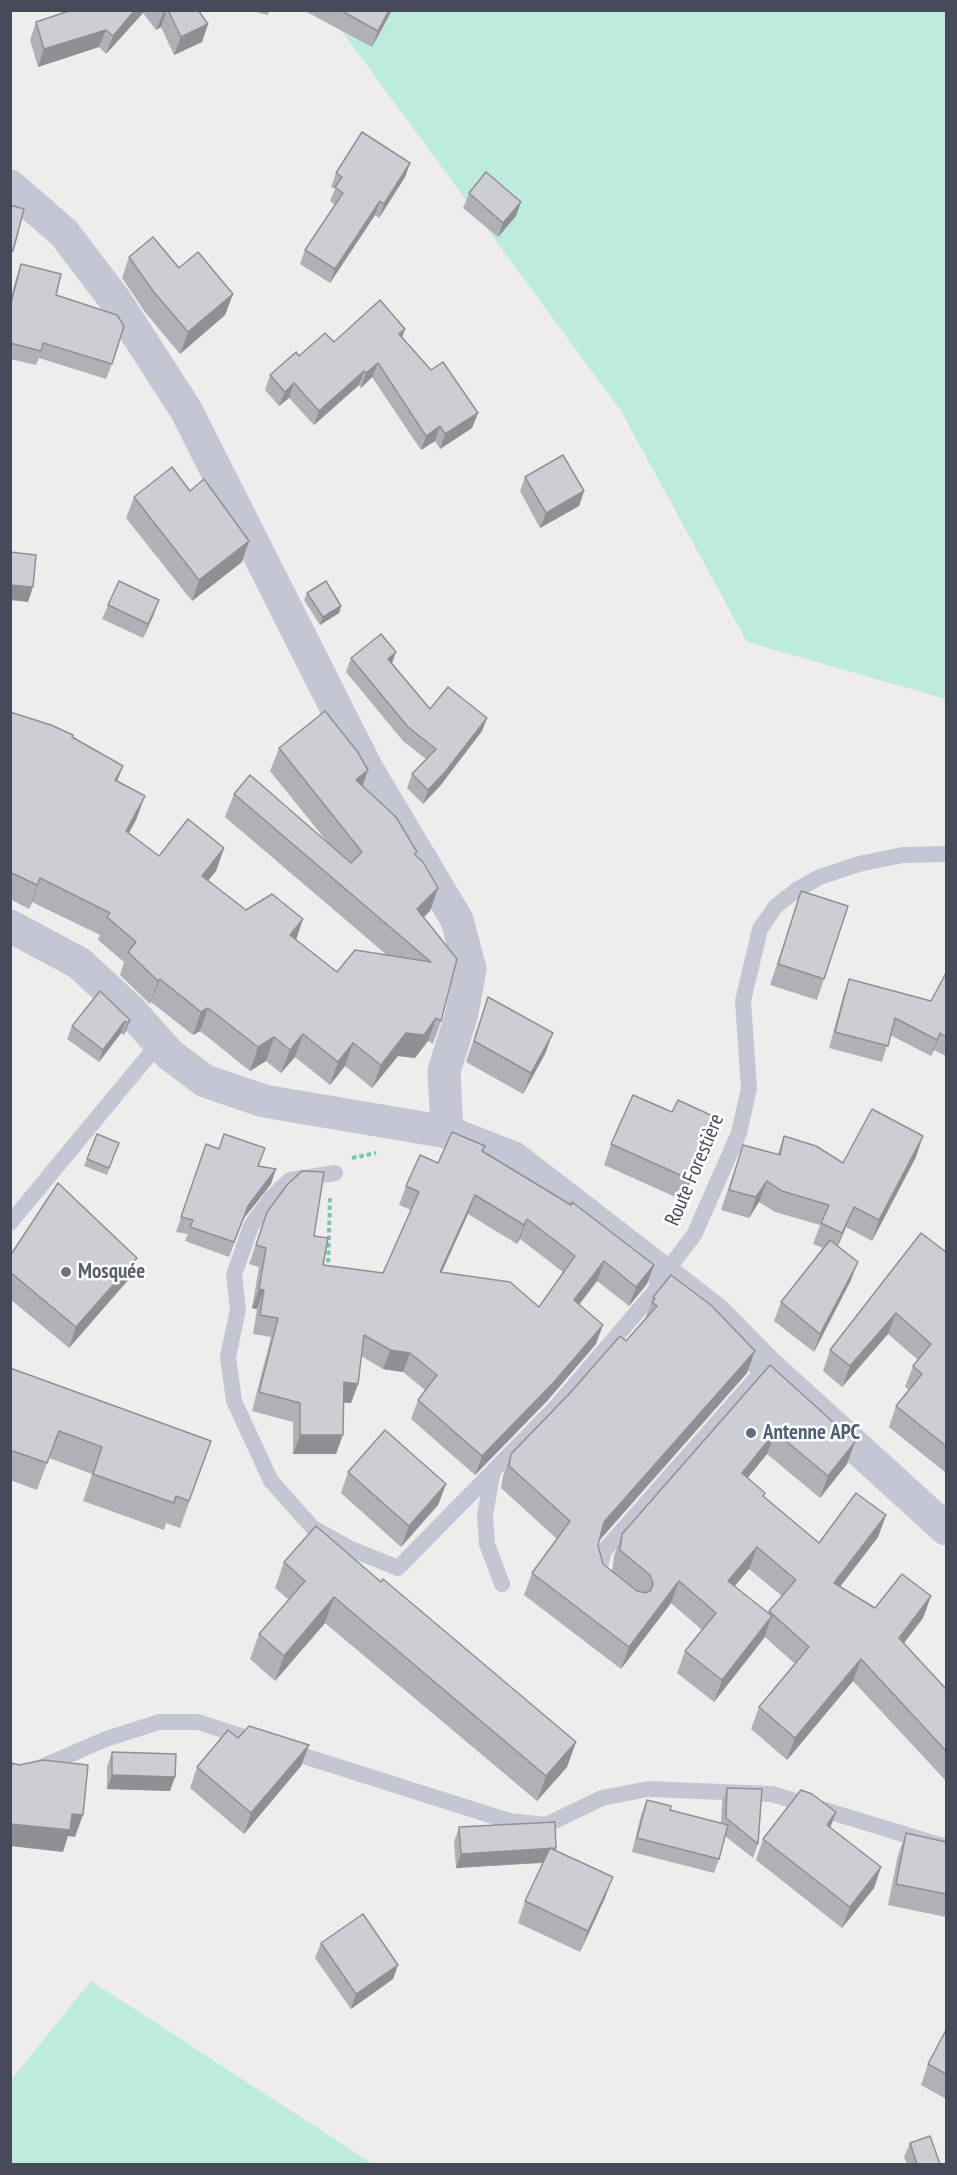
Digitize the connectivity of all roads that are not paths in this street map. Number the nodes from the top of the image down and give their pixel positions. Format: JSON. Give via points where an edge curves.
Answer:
{"nodes":[{"id":1,"x":10,"y":186,"type":"edge"},
{"id":2,"x":946,"y":854,"type":"edge"},
{"id":3,"x":10,"y":926,"type":"edge"},
{"id":4,"x":159,"y":1043,"type":"junction"},
{"id":5,"x":447,"y":1132,"type":"junction"},
{"id":6,"x":335,"y":1173,"type":"road end"},
{"id":7,"x":10,"y":1223,"type":"edge"},
{"id":8,"x":665,"y":1273,"type":"junction"},
{"id":9,"x":767,"y":1366,"type":"junction"},
{"id":10,"x":494,"y":1471,"type":"junction"},
{"id":11,"x":946,"y":1529,"type":"edge"},
{"id":12,"x":502,"y":1584,"type":"dead end"},
{"id":13,"x":619,"y":1591,"type":"edge"},
{"id":14,"x":10,"y":1776,"type":"edge"},
{"id":15,"x":946,"y":1847,"type":"edge"}],
"edges":[{"from":1,"to":5,"type":"street","via":[[64,233],[115,300],[186,410],[367,769],[457,920],[470,969],[462,1013],[444,1071]]},
{"from":2,"to":8,"type":"lane","name":"Route Forestière","via":[[903,855],[820,877],[776,906],[760,929],[743,1001],[749,1088],[739,1133],[694,1235]]},
{"from":3,"to":4,"type":"street","via":[[79,963]]},
{"from":4,"to":5,"type":"street","via":[[205,1081],[264,1101]]},
{"from":4,"to":7,"type":"lane"},
{"from":5,"to":8,"type":"street","via":[[514,1158]]},
{"from":6,"to":10,"type":"lane","name":"Route Forestière","via":[[290,1180],[272,1197],[251,1226],[234,1275],[238,1309],[228,1357],[234,1401],[271,1481],[313,1528],[398,1568]]},
{"from":8,"to":9,"type":"street","via":[[716,1314]]},
{"from":8,"to":10,"type":"lane","name":"Route Forestière","via":[[655,1291],[574,1386]]},
{"from":9,"to":11,"type":"street"},
{"from":9,"to":13,"type":"lane","via":[[604,1551],[602,1578]]},
{"from":10,"to":12,"type":"lane","via":[[485,1515],[487,1544]]},
{"from":14,"to":15,"type":"lane","via":[[25,1774],[106,1739],[159,1722],[198,1722],[508,1821],[546,1826],[602,1798],[648,1789],[772,1794]]}]}
